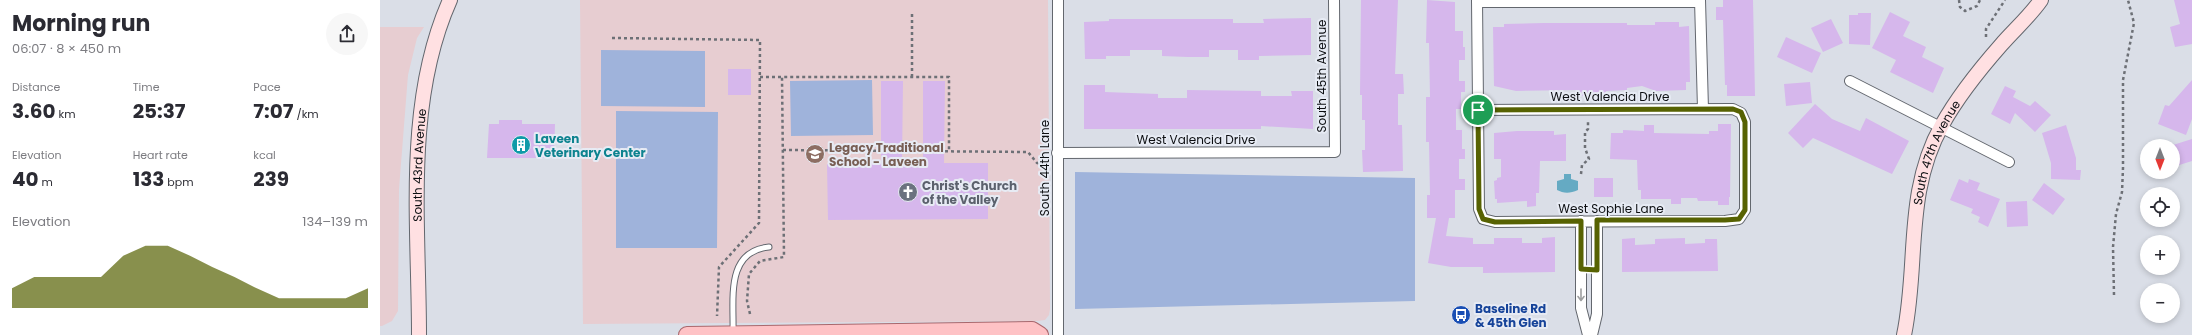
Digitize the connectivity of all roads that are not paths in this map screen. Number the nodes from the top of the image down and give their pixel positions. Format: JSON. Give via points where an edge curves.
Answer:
{"nodes":[{"id":1,"x":450,"y":0,"type":"edge"},
{"id":2,"x":1058,"y":0,"type":"edge"},
{"id":3,"x":1334,"y":0,"type":"edge"},
{"id":4,"x":2041,"y":0,"type":"edge"},
{"id":5,"x":1477,"y":1,"type":"edge"},
{"id":6,"x":1700,"y":1,"type":"edge"},
{"id":7,"x":1850,"y":81,"type":"dead end"},
{"id":8,"x":1703,"y":109,"type":"junction"},
{"id":9,"x":1478,"y":110,"type":"junction"},
{"id":10,"x":1941,"y":126,"type":"junction"},
{"id":11,"x":1334,"y":152,"type":"joint"},
{"id":12,"x":1057,"y":153,"type":"junction"},
{"id":13,"x":2009,"y":162,"type":"dead end"},
{"id":14,"x":1739,"y":219,"type":"joint"},
{"id":15,"x":1597,"y":220,"type":"junction"},
{"id":16,"x":1581,"y":221,"type":"junction"},
{"id":17,"x":769,"y":247,"type":"dead end"},
{"id":18,"x":1581,"y":269,"type":"junction"},
{"id":19,"x":1597,"y":270,"type":"junction"},
{"id":20,"x":419,"y":335,"type":"edge"},
{"id":21,"x":687,"y":335,"type":"edge"},
{"id":22,"x":733,"y":335,"type":"edge"},
{"id":23,"x":1040,"y":335,"type":"edge"},
{"id":24,"x":1058,"y":335,"type":"edge"},
{"id":25,"x":1588,"y":335,"type":"edge"},
{"id":26,"x":1592,"y":335,"type":"edge"},
{"id":27,"x":1904,"y":335,"type":"edge"}],
"edges":[{"from":1,"to":20,"type":"street","name":"South 43rd Avenue","via":[[431,59],[420,116]]},
{"from":2,"to":12,"type":"street","name":"South 44th Lane"},
{"from":3,"to":11,"type":"street","name":"South 45th Avenue"},
{"from":4,"to":10,"type":"street","name":"South 47th Avenue","via":[[1970,81]]},
{"from":5,"to":6,"type":"street"},
{"from":5,"to":9,"type":"street"},
{"from":6,"to":8,"type":"street"},
{"from":7,"to":10,"type":"street"},
{"from":8,"to":9,"type":"street","name":"West Valencia Drive"},
{"from":8,"to":14,"type":"street","name":"West Valencia Drive","via":[[1733,109],[1741,112],[1745,122],[1745,210]]},
{"from":9,"to":16,"type":"street","name":"West Sophie Lane","via":[[1479,209],[1483,219],[1495,222]]},
{"from":10,"to":13,"type":"street"},
{"from":10,"to":27,"type":"street","name":"South 47th Avenue","via":[[1920,181],[1912,236],[1910,304]]},
{"from":11,"to":12,"type":"street","name":"West Valencia Drive"},
{"from":12,"to":24,"type":"street","name":"South 44th Lane"},
{"from":14,"to":15,"type":"street","name":"West Sophie Lane"},
{"from":15,"to":16,"type":"street","name":"West Sophie Lane"},
{"from":15,"to":19,"type":"street"},
{"from":16,"to":18,"type":"street"},
{"from":17,"to":22,"type":"lane","via":[[756,248],[743,259],[734,273]]},
{"from":18,"to":19,"type":"street"},
{"from":18,"to":25,"type":"street","one_way":true,"via":[[1582,313]]},
{"from":19,"to":26,"type":"street","via":[[1597,314]]},
{"from":21,"to":22,"type":"main road"},
{"from":22,"to":23,"type":"main road","via":[[1032,330]]}]}
